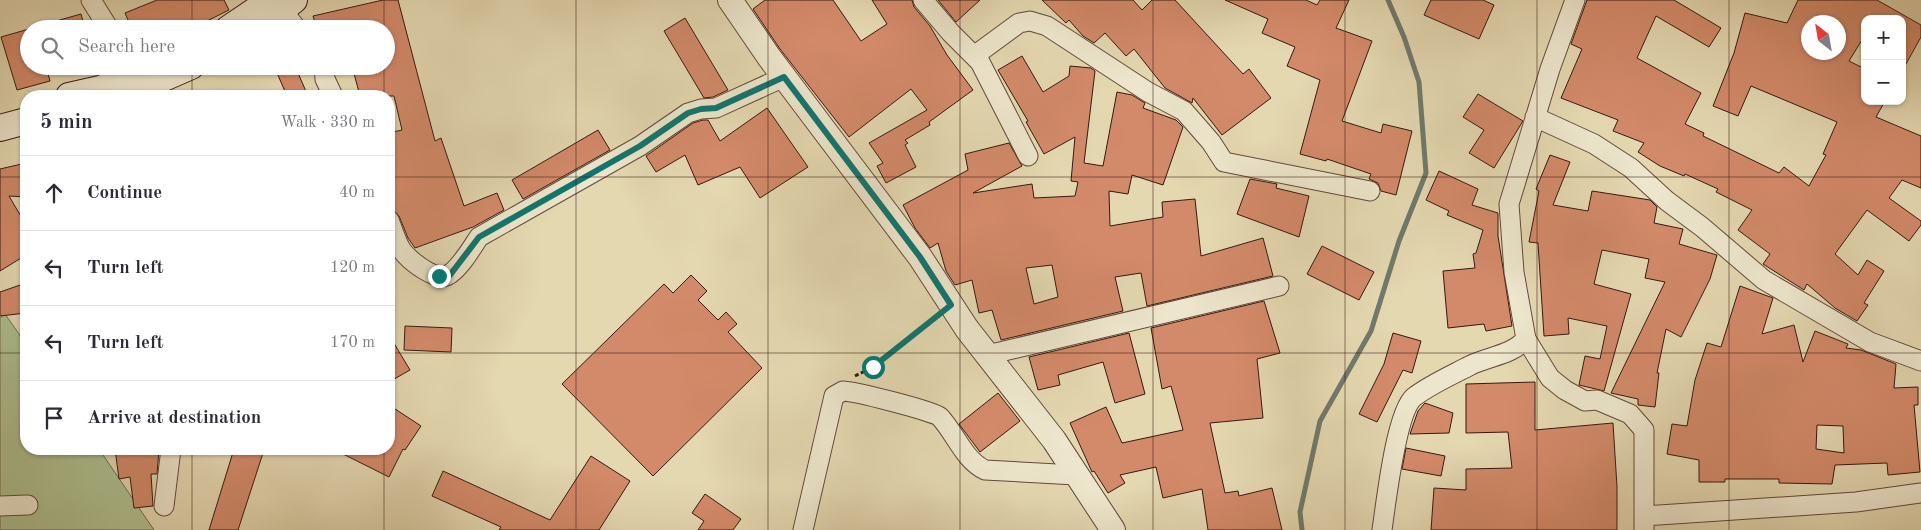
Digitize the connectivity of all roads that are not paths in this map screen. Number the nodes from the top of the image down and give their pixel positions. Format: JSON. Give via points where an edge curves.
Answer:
{"nodes":[{"id":1,"x":91,"y":0,"type":"edge"},
{"id":2,"x":730,"y":0,"type":"edge"},
{"id":3,"x":923,"y":0,"type":"edge"},
{"id":4,"x":1575,"y":0,"type":"edge"},
{"id":5,"x":286,"y":10,"type":"edge"},
{"id":6,"x":103,"y":20,"type":"edge"},
{"id":7,"x":255,"y":20,"type":"edge"},
{"id":8,"x":270,"y":20,"type":"edge"},
{"id":9,"x":974,"y":56,"type":"junction"},
{"id":10,"x":129,"y":75,"type":"edge"},
{"id":11,"x":169,"y":75,"type":"edge"},
{"id":12,"x":325,"y":75,"type":"edge"},
{"id":13,"x":784,"y":77,"type":"junction"},
{"id":14,"x":92,"y":90,"type":"edge"},
{"id":15,"x":133,"y":90,"type":"edge"},
{"id":16,"x":330,"y":90,"type":"edge"},
{"id":17,"x":20,"y":108,"type":"edge"},
{"id":18,"x":0,"y":113,"type":"edge"},
{"id":19,"x":1535,"y":117,"type":"junction"},
{"id":20,"x":20,"y":123,"type":"edge"},
{"id":21,"x":0,"y":128,"type":"edge"},
{"id":22,"x":1028,"y":156,"type":"dead end"},
{"id":23,"x":1370,"y":191,"type":"dead end"},
{"id":24,"x":395,"y":234,"type":"edge"},
{"id":25,"x":1279,"y":286,"type":"dead end"},
{"id":26,"x":1526,"y":339,"type":"junction"},
{"id":27,"x":987,"y":355,"type":"junction"},
{"id":28,"x":1921,"y":361,"type":"edge"},
{"id":29,"x":170,"y":455,"type":"edge"},
{"id":30,"x":1076,"y":475,"type":"junction"},
{"id":31,"x":1921,"y":493,"type":"edge"},
{"id":32,"x":28,"y":505,"type":"dead end"},
{"id":33,"x":0,"y":506,"type":"edge"},
{"id":34,"x":164,"y":506,"type":"dead end"},
{"id":35,"x":1644,"y":523,"type":"edge"},
{"id":36,"x":803,"y":530,"type":"edge"},
{"id":37,"x":1114,"y":530,"type":"edge"},
{"id":38,"x":1382,"y":530,"type":"edge"}],
"edges":[{"from":1,"to":6,"type":"street"},
{"from":2,"to":13,"type":"street"},
{"from":3,"to":9,"type":"street"},
{"from":4,"to":19,"type":"street"},
{"from":5,"to":7,"type":"main road"},
{"from":5,"to":8,"type":"main road"},
{"from":9,"to":22,"type":"street","via":[[988,75]]},
{"from":9,"to":23,"type":"street","via":[[1019,23],[1030,21],[1047,26],[1148,92],[1184,111],[1224,162]]},
{"from":10,"to":14,"type":"main road"},
{"from":11,"to":15,"type":"main road"},
{"from":12,"to":16,"type":"street"},
{"from":13,"to":24,"type":"street","via":[[716,108],[688,113],[640,146],[479,237],[450,275],[444,277],[427,272],[402,250]]},
{"from":13,"to":27,"type":"street","via":[[920,257]]},
{"from":17,"to":18,"type":"main road"},
{"from":19,"to":26,"type":"street","via":[[1508,204],[1514,272]]},
{"from":19,"to":28,"type":"street","via":[[1594,144],[1631,168],[1764,280],[1870,342]]},
{"from":20,"to":21,"type":"main road"},
{"from":25,"to":27,"type":"street"},
{"from":26,"to":35,"type":"street","via":[[1550,378],[1564,390],[1585,401],[1597,400],[1630,414],[1644,430]]},
{"from":26,"to":38,"type":"street","via":[[1518,348],[1475,363],[1413,398],[1399,430]]},
{"from":27,"to":30,"type":"street","via":[[1054,440]]},
{"from":29,"to":34,"type":"street"},
{"from":30,"to":36,"type":"street","via":[[985,470],[969,457],[938,414],[847,391],[834,396]]},
{"from":30,"to":37,"type":"street"},
{"from":31,"to":35,"type":"street"},
{"from":32,"to":33,"type":"street"}]}
